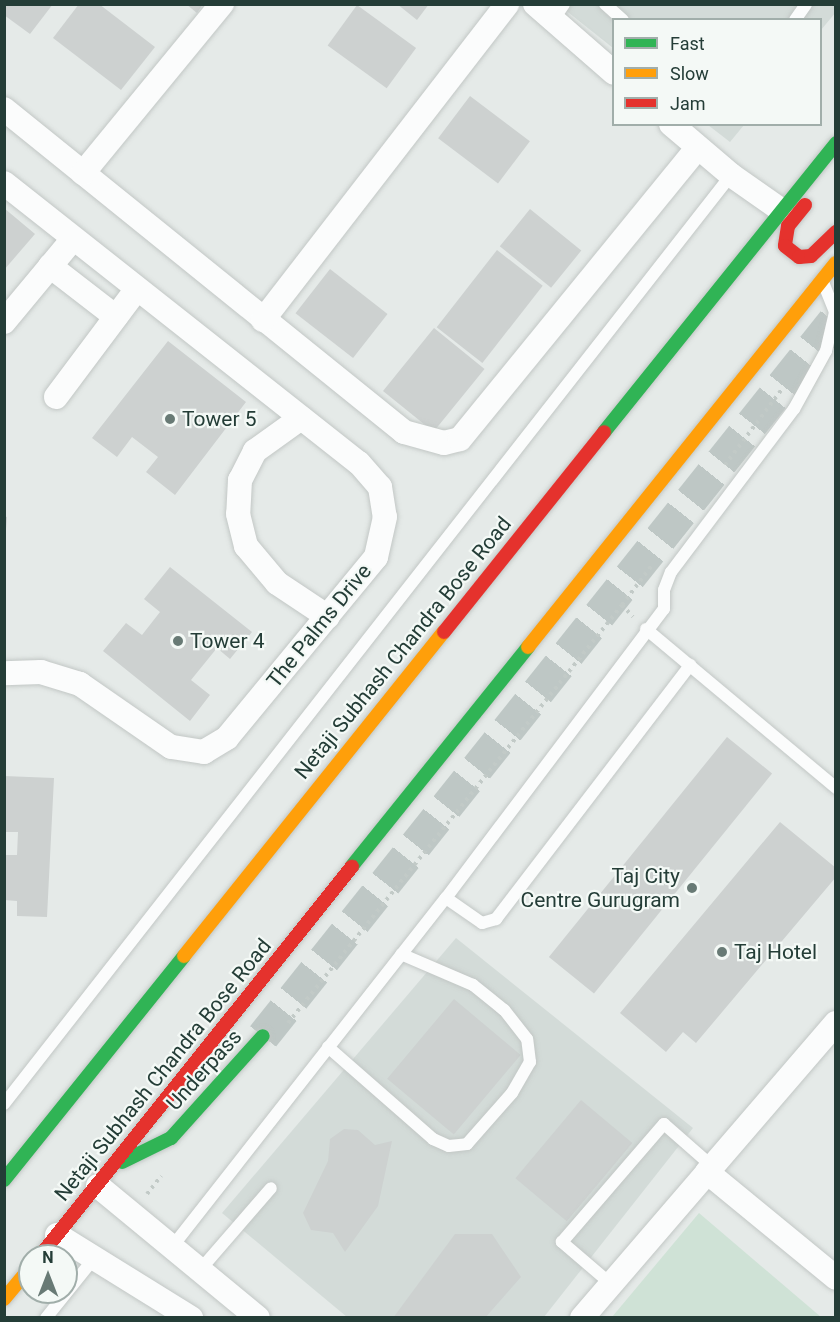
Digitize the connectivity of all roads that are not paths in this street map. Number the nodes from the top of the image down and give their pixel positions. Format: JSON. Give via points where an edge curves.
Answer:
{"nodes":[{"id":1,"x":222,"y":4,"type":"edge"},
{"id":2,"x":507,"y":4,"type":"edge"},
{"id":3,"x":535,"y":4,"type":"edge"},
{"id":4,"x":605,"y":4,"type":"edge"},
{"id":5,"x":806,"y":4,"type":"edge"},
{"id":6,"x":559,"y":12,"type":"edge"},
{"id":7,"x":621,"y":18,"type":"edge"},
{"id":8,"x":796,"y":18,"type":"edge"},
{"id":9,"x":612,"y":71,"type":"edge"},
{"id":10,"x":4,"y":109,"type":"edge"},
{"id":11,"x":673,"y":126,"type":"edge"},
{"id":12,"x":836,"y":143,"type":"edge"},
{"id":13,"x":697,"y":148,"type":"junction"},
{"id":14,"x":836,"y":165,"type":"edge"},
{"id":15,"x":83,"y":173,"type":"junction"},
{"id":16,"x":730,"y":175,"type":"junction"},
{"id":17,"x":4,"y":183,"type":"edge"},
{"id":18,"x":782,"y":210,"type":"junction"},
{"id":19,"x":836,"y":232,"type":"edge"},
{"id":20,"x":72,"y":240,"type":"junction"},
{"id":21,"x":836,"y":263,"type":"edge"},
{"id":22,"x":50,"y":266,"type":"junction"},
{"id":23,"x":822,"y":280,"type":"junction"},
{"id":24,"x":136,"y":290,"type":"junction"},
{"id":25,"x":116,"y":316,"type":"junction"},
{"id":26,"x":263,"y":320,"type":"junction"},
{"id":27,"x":4,"y":322,"type":"edge"},
{"id":28,"x":56,"y":397,"type":"dead end"},
{"id":29,"x":301,"y":418,"type":"junction"},
{"id":30,"x":328,"y":617,"type":"junction"},
{"id":31,"x":646,"y":628,"type":"junction"},
{"id":32,"x":690,"y":665,"type":"junction"},
{"id":33,"x":4,"y":673,"type":"edge"},
{"id":34,"x":836,"y":788,"type":"edge"},
{"id":35,"x":446,"y":898,"type":"junction"},
{"id":36,"x":401,"y":954,"type":"junction"},
{"id":37,"x":836,"y":1023,"type":"edge"},
{"id":38,"x":263,"y":1036,"type":"tunnel mouth"},
{"id":39,"x":328,"y":1047,"type":"junction"},
{"id":40,"x":4,"y":1104,"type":"edge"},
{"id":41,"x":710,"y":1169,"type":"junction"},
{"id":42,"x":105,"y":1176,"type":"junction"},
{"id":43,"x":4,"y":1180,"type":"edge"},
{"id":44,"x":271,"y":1188,"type":"dead end"},
{"id":45,"x":57,"y":1235,"type":"junction"},
{"id":46,"x":50,"y":1244,"type":"edge"},
{"id":47,"x":172,"y":1247,"type":"junction"},
{"id":48,"x":95,"y":1257,"type":"junction"},
{"id":49,"x":200,"y":1270,"type":"junction"},
{"id":50,"x":836,"y":1278,"type":"edge"},
{"id":51,"x":18,"y":1282,"type":"edge"},
{"id":52,"x":611,"y":1284,"type":"junction"},
{"id":53,"x":4,"y":1299,"type":"edge"},
{"id":54,"x":46,"y":1317,"type":"edge"},
{"id":55,"x":191,"y":1317,"type":"edge"},
{"id":56,"x":258,"y":1317,"type":"edge"},
{"id":57,"x":582,"y":1317,"type":"edge"}],
"edges":[{"from":1,"to":15,"type":"street"},
{"from":2,"to":26,"type":"street"},
{"from":3,"to":6,"type":"street"},
{"from":4,"to":7,"type":"lane"},
{"from":5,"to":8,"type":"lane"},
{"from":6,"to":9,"type":"street"},
{"from":10,"to":15,"type":"street"},
{"from":11,"to":13,"type":"street"},
{"from":12,"to":18,"type":"main road","name":"Netaji Subhash Chandra Bose Road"},
{"from":13,"to":16,"type":"street"},
{"from":13,"to":26,"type":"street","via":[[460,439],[434,442],[404,432]]},
{"from":14,"to":19,"type":"main road","via":[[788,226],[783,240],[785,246],[805,257],[815,253]]},
{"from":15,"to":26,"type":"street"},
{"from":16,"to":18,"type":"street"},
{"from":16,"to":40,"type":"lane"},
{"from":17,"to":20,"type":"street","name":"The Palms Drive"},
{"from":18,"to":43,"type":"main road","name":"Netaji Subhash Chandra Bose Road"},
{"from":20,"to":22,"type":"street"},
{"from":20,"to":24,"type":"street","name":"The Palms Drive"},
{"from":21,"to":23,"type":"main road","name":"Netaji Subhash Chandra Bose Road"},
{"from":22,"to":25,"type":"street"},
{"from":22,"to":27,"type":"street"},
{"from":23,"to":31,"type":"lane","via":[[835,312],[826,351],[794,409],[671,572],[664,590],[664,609]]},
{"from":23,"to":42,"type":"main road","name":"Netaji Subhash Chandra Bose Road"},
{"from":24,"to":25,"type":"street"},
{"from":24,"to":29,"type":"street","name":"The Palms Drive"},
{"from":25,"to":28,"type":"street"},
{"from":29,"to":30,"type":"street","name":"The Palms Drive","via":[[359,463],[380,487],[385,517],[376,557]]},
{"from":29,"to":30,"type":"street","via":[[255,451],[240,480],[238,514],[246,546],[277,583]]},
{"from":30,"to":33,"type":"street","name":"The Palms Drive","via":[[227,738],[204,752],[171,747],[81,684],[41,672]]},
{"from":31,"to":32,"type":"lane"},
{"from":31,"to":35,"type":"lane"},
{"from":32,"to":34,"type":"lane"},
{"from":32,"to":35,"type":"lane","via":[[496,919],[482,923]]},
{"from":35,"to":36,"type":"lane"},
{"from":36,"to":39,"type":"lane"},
{"from":36,"to":39,"type":"lane","via":[[473,985],[504,1010],[527,1039],[530,1062],[512,1093],[467,1144],[449,1146],[433,1139]]},
{"from":37,"to":41,"type":"street"},
{"from":38,"to":42,"type":"main road","name":"Underpass","via":[[171,1137]]},
{"from":39,"to":47,"type":"lane"},
{"from":41,"to":50,"type":"street"},
{"from":41,"to":52,"type":"street"},
{"from":41,"to":52,"type":"lane","via":[[664,1124],[562,1242]]},
{"from":42,"to":45,"type":"main road","name":"Netaji Subhash Chandra Bose Road"},
{"from":42,"to":47,"type":"street","via":[[131,1213]]},
{"from":44,"to":49,"type":"lane"},
{"from":45,"to":46,"type":"main road","name":"Netaji Subhash Chandra Bose Road"},
{"from":45,"to":48,"type":"street"},
{"from":47,"to":49,"type":"street"},
{"from":48,"to":54,"type":"lane"},
{"from":48,"to":55,"type":"street"},
{"from":49,"to":56,"type":"street"},
{"from":51,"to":53,"type":"main road"},
{"from":52,"to":57,"type":"street"}]}
